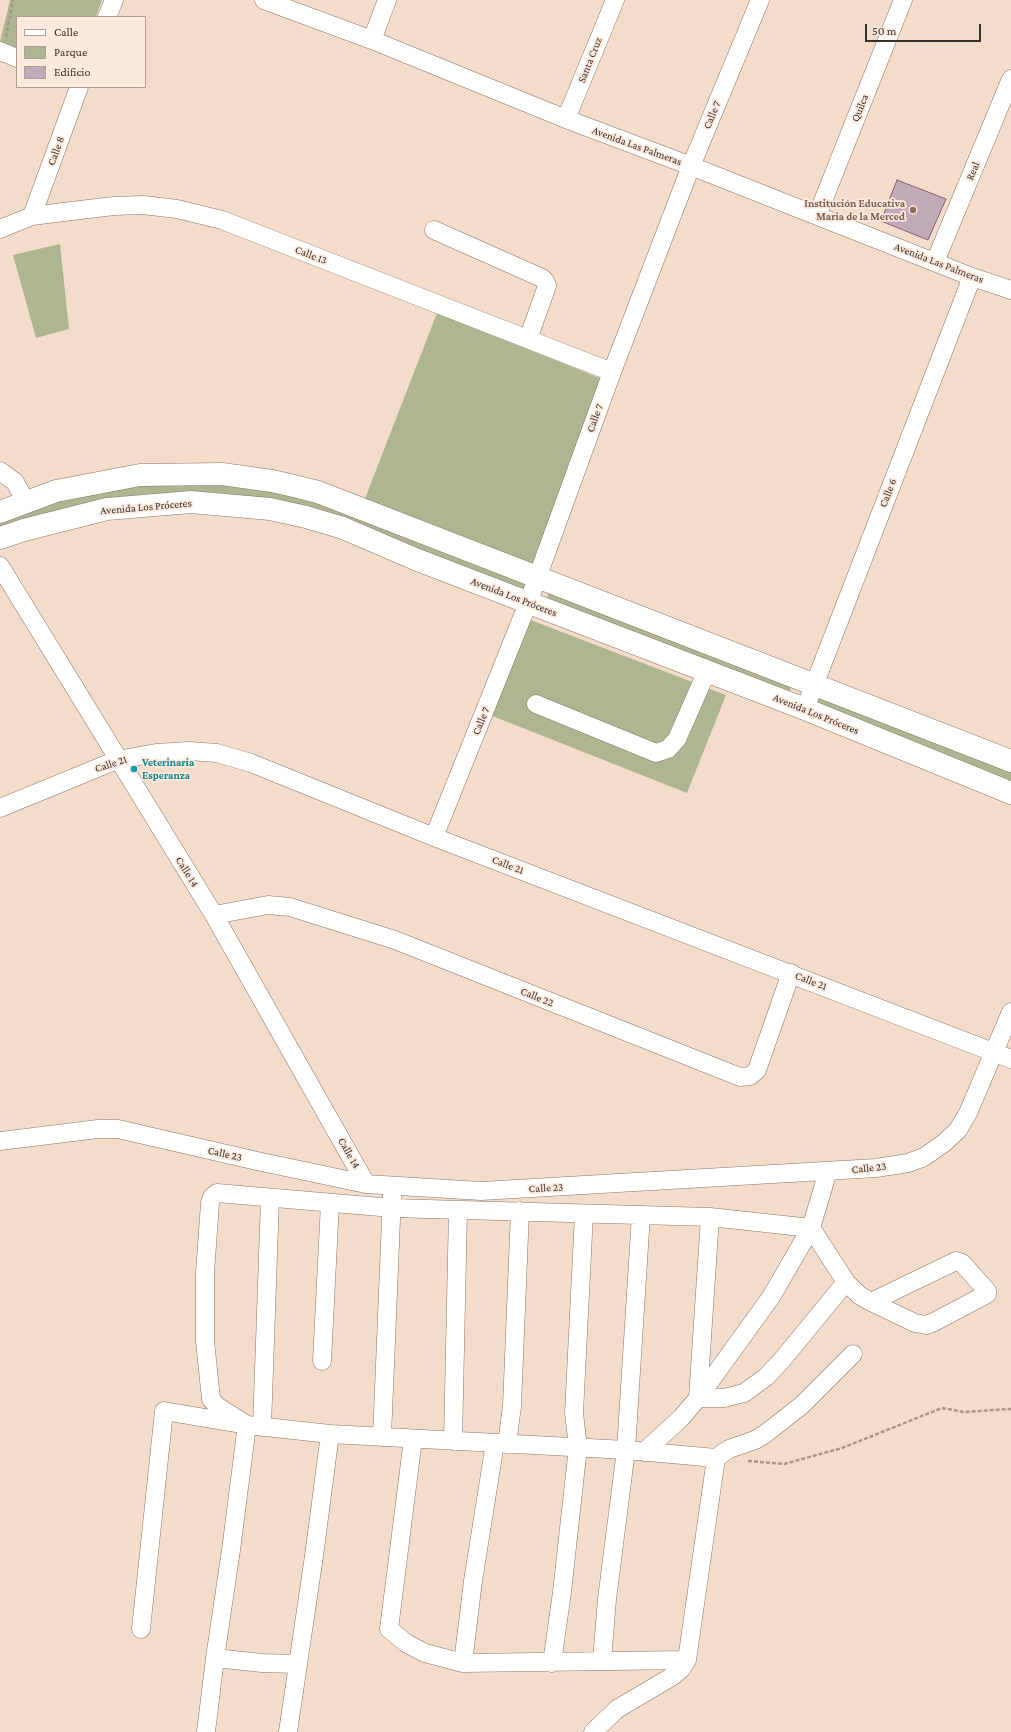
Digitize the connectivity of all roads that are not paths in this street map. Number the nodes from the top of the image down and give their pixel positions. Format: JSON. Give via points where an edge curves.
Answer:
{"nodes":[{"id":1,"x":114,"y":0,"type":"edge"},
{"id":2,"x":264,"y":0,"type":"edge"},
{"id":3,"x":387,"y":0,"type":"edge"},
{"id":4,"x":615,"y":0,"type":"edge"},
{"id":5,"x":760,"y":0,"type":"edge"},
{"id":6,"x":903,"y":0,"type":"edge"},
{"id":7,"x":107,"y":16,"type":"edge"},
{"id":8,"x":372,"y":40,"type":"junction"},
{"id":9,"x":3,"y":44,"type":"edge"},
{"id":10,"x":16,"y":57,"type":"edge"},
{"id":11,"x":1011,"y":79,"type":"edge"},
{"id":12,"x":79,"y":88,"type":"edge"},
{"id":13,"x":566,"y":120,"type":"junction"},
{"id":14,"x":691,"y":166,"type":"junction"},
{"id":15,"x":32,"y":216,"type":"junction"},
{"id":16,"x":818,"y":216,"type":"junction"},
{"id":17,"x":0,"y":229,"type":"edge"},
{"id":18,"x":434,"y":230,"type":"dead end"},
{"id":19,"x":935,"y":262,"type":"junction"},
{"id":20,"x":972,"y":277,"type":"junction"},
{"id":21,"x":1011,"y":290,"type":"edge"},
{"id":22,"x":528,"y":339,"type":"junction"},
{"id":23,"x":612,"y":372,"type":"junction"},
{"id":24,"x":0,"y":471,"type":"edge"},
{"id":25,"x":26,"y":502,"type":"junction"},
{"id":26,"x":0,"y":512,"type":"edge"},
{"id":27,"x":0,"y":538,"type":"edge"},
{"id":28,"x":0,"y":566,"type":"edge"},
{"id":29,"x":537,"y":578,"type":"junction"},
{"id":30,"x":528,"y":603,"type":"junction"},
{"id":31,"x":707,"y":671,"type":"junction"},
{"id":32,"x":814,"y":684,"type":"junction"},
{"id":33,"x":536,"y":704,"type":"dead end"},
{"id":34,"x":805,"y":709,"type":"junction"},
{"id":35,"x":117,"y":760,"type":"junction"},
{"id":36,"x":1011,"y":761,"type":"edge"},
{"id":37,"x":1011,"y":793,"type":"edge"},
{"id":38,"x":0,"y":808,"type":"edge"},
{"id":39,"x":434,"y":837,"type":"junction"},
{"id":40,"x":214,"y":915,"type":"junction"},
{"id":41,"x":791,"y":973,"type":"junction"},
{"id":42,"x":1011,"y":1012,"type":"edge"},
{"id":43,"x":1003,"y":1056,"type":"edge"},
{"id":44,"x":0,"y":1141,"type":"edge"},
{"id":45,"x":828,"y":1171,"type":"junction"},
{"id":46,"x":366,"y":1184,"type":"junction"},
{"id":47,"x":392,"y":1187,"type":"junction"},
{"id":48,"x":270,"y":1198,"type":"junction"},
{"id":49,"x":330,"y":1203,"type":"junction"},
{"id":50,"x":392,"y":1208,"type":"junction"},
{"id":51,"x":458,"y":1210,"type":"junction"},
{"id":52,"x":520,"y":1211,"type":"junction"},
{"id":53,"x":584,"y":1214,"type":"junction"},
{"id":54,"x":641,"y":1215,"type":"junction"},
{"id":55,"x":710,"y":1217,"type":"junction"},
{"id":56,"x":811,"y":1228,"type":"junction"},
{"id":57,"x":846,"y":1282,"type":"junction"},
{"id":58,"x":871,"y":1302,"type":"junction"},
{"id":59,"x":853,"y":1354,"type":"dead end"},
{"id":60,"x":322,"y":1362,"type":"dead end"},
{"id":61,"x":698,"y":1398,"type":"junction"},
{"id":62,"x":254,"y":1426,"type":"junction"},
{"id":63,"x":330,"y":1434,"type":"junction"},
{"id":64,"x":382,"y":1437,"type":"junction"},
{"id":65,"x":413,"y":1439,"type":"junction"},
{"id":66,"x":453,"y":1441,"type":"junction"},
{"id":67,"x":501,"y":1443,"type":"junction"},
{"id":68,"x":578,"y":1447,"type":"junction"},
{"id":69,"x":626,"y":1450,"type":"junction"},
{"id":70,"x":644,"y":1452,"type":"junction"},
{"id":71,"x":716,"y":1458,"type":"junction"},
{"id":72,"x":141,"y":1629,"type":"dead end"},
{"id":73,"x":214,"y":1658,"type":"junction"},
{"id":74,"x":687,"y":1660,"type":"junction"},
{"id":75,"x":602,"y":1661,"type":"junction"},
{"id":76,"x":463,"y":1663,"type":"junction"},
{"id":77,"x":552,"y":1663,"type":"junction"},
{"id":78,"x":298,"y":1664,"type":"junction"},
{"id":79,"x":206,"y":1732,"type":"edge"},
{"id":80,"x":288,"y":1732,"type":"edge"},
{"id":81,"x":593,"y":1732,"type":"edge"}],
"edges":[{"from":1,"to":7,"type":"street"},
{"from":2,"to":8,"type":"street","name":"Avenida Las Palmeras"},
{"from":3,"to":8,"type":"street"},
{"from":4,"to":13,"type":"street","name":"Santa Cruz"},
{"from":5,"to":14,"type":"street","name":"Calle 7"},
{"from":6,"to":16,"type":"street","name":"Quilca"},
{"from":8,"to":13,"type":"street","name":"Avenida Las Palmeras"},
{"from":9,"to":10,"type":"street"},
{"from":11,"to":19,"type":"street","name":"Real"},
{"from":12,"to":15,"type":"street","name":"Calle 8"},
{"from":13,"to":14,"type":"street","name":"Avenida Las Palmeras"},
{"from":14,"to":16,"type":"street","name":"Avenida Las Palmeras"},
{"from":14,"to":23,"type":"street","name":"Calle 7"},
{"from":15,"to":17,"type":"street","name":"Calle 13"},
{"from":15,"to":22,"type":"street","name":"Calle 13","via":[[143,205],[177,209],[222,220]]},
{"from":16,"to":19,"type":"street","name":"Avenida Las Palmeras"},
{"from":18,"to":22,"type":"street","via":[[542,278],[547,286]]},
{"from":19,"to":20,"type":"street","name":"Avenida Las Palmeras"},
{"from":20,"to":21,"type":"street","name":"Avenida Las Palmeras"},
{"from":20,"to":32,"type":"street","name":"Calle 6"},
{"from":22,"to":23,"type":"street","name":"Calle 13"},
{"from":23,"to":29,"type":"street","name":"Calle 7"},
{"from":24,"to":25,"type":"street","via":[[14,482]]},
{"from":25,"to":26,"type":"main road"},
{"from":25,"to":29,"type":"main road","via":[[56,491],[140,475],[222,474],[272,481],[318,492]]},
{"from":27,"to":30,"type":"main road","name":"Avenida Los Próceres","via":[[107,509],[191,502],[270,509],[343,528]]},
{"from":28,"to":35,"type":"street","name":"Calle 14"},
{"from":29,"to":30,"type":"street","name":"Calle 7"},
{"from":29,"to":32,"type":"main road"},
{"from":30,"to":31,"type":"main road","name":"Avenida Los Próceres"},
{"from":30,"to":39,"type":"street","name":"Calle 7"},
{"from":31,"to":33,"type":"street","via":[[677,740],[656,754]]},
{"from":31,"to":34,"type":"main road","name":"Avenida Los Próceres"},
{"from":32,"to":34,"type":"street","name":"Calle 6"},
{"from":32,"to":36,"type":"main road"},
{"from":34,"to":37,"type":"main road","name":"Avenida Los Próceres"},
{"from":35,"to":38,"type":"street","name":"Calle 21"},
{"from":35,"to":39,"type":"street","name":"Calle 21","via":[[156,753],[217,753],[251,763]]},
{"from":35,"to":40,"type":"street","name":"Calle 14"},
{"from":39,"to":41,"type":"street","name":"Calle 21"},
{"from":40,"to":41,"type":"street","name":"Calle 22","via":[[268,905],[290,907],[395,940],[740,1077],[750,1076],[757,1070]]},
{"from":40,"to":46,"type":"street","name":"Calle 14"},
{"from":41,"to":43,"type":"street","name":"Calle 21"},
{"from":42,"to":43,"type":"street","name":"Calle 23"},
{"from":43,"to":45,"type":"street","name":"Calle 23","via":[[958,1130],[944,1144],[924,1157],[908,1162],[876,1168]]},
{"from":44,"to":46,"type":"street","name":"Calle 23","via":[[98,1129],[118,1129]]},
{"from":45,"to":47,"type":"street","name":"Calle 23","via":[[481,1191]]},
{"from":45,"to":56,"type":"street"},
{"from":46,"to":47,"type":"street","name":"Calle 23"},
{"from":47,"to":50,"type":"street"},
{"from":48,"to":49,"type":"street"},
{"from":48,"to":62,"type":"street"},
{"from":48,"to":62,"type":"street","via":[[217,1193],[210,1203],[205,1341],[211,1399],[217,1406]]},
{"from":49,"to":50,"type":"street"},
{"from":49,"to":60,"type":"street"},
{"from":50,"to":51,"type":"street"},
{"from":50,"to":64,"type":"street"},
{"from":51,"to":52,"type":"street"},
{"from":51,"to":66,"type":"street"},
{"from":52,"to":53,"type":"street"},
{"from":52,"to":67,"type":"street","via":[[512,1406]]},
{"from":53,"to":54,"type":"street"},
{"from":53,"to":68,"type":"street","via":[[574,1413]]},
{"from":54,"to":55,"type":"street"},
{"from":54,"to":69,"type":"street"},
{"from":55,"to":56,"type":"street"},
{"from":55,"to":61,"type":"street"},
{"from":56,"to":57,"type":"street"},
{"from":56,"to":61,"type":"street","via":[[771,1297]]},
{"from":57,"to":58,"type":"street","via":[[859,1295]]},
{"from":57,"to":61,"type":"street","via":[[766,1377],[744,1393],[724,1398]]},
{"from":58,"to":58,"type":"street","via":[[956,1261],[962,1263],[987,1291],[987,1294],[926,1325],[916,1323]]},
{"from":59,"to":71,"type":"street","via":[[802,1405],[765,1434],[756,1440],[729,1449]]},
{"from":61,"to":70,"type":"street","via":[[681,1418]]},
{"from":62,"to":63,"type":"street"},
{"from":62,"to":72,"type":"street","via":[[164,1411]]},
{"from":62,"to":73,"type":"street"},
{"from":63,"to":64,"type":"street"},
{"from":63,"to":78,"type":"street"},
{"from":64,"to":65,"type":"street"},
{"from":65,"to":66,"type":"street"},
{"from":65,"to":76,"type":"street","via":[[389,1629],[406,1643],[425,1653]]},
{"from":66,"to":67,"type":"street"},
{"from":67,"to":68,"type":"street"},
{"from":67,"to":76,"type":"street","via":[[473,1581]]},
{"from":68,"to":69,"type":"street"},
{"from":68,"to":77,"type":"street"},
{"from":69,"to":70,"type":"street"},
{"from":69,"to":75,"type":"street","via":[[607,1599]]},
{"from":70,"to":71,"type":"street"},
{"from":71,"to":74,"type":"street"},
{"from":73,"to":78,"type":"street"},
{"from":73,"to":79,"type":"street"},
{"from":74,"to":75,"type":"street"},
{"from":74,"to":81,"type":"street","via":[[673,1676],[617,1709]]},
{"from":75,"to":77,"type":"street"},
{"from":76,"to":77,"type":"street"},
{"from":78,"to":80,"type":"street"}]}
